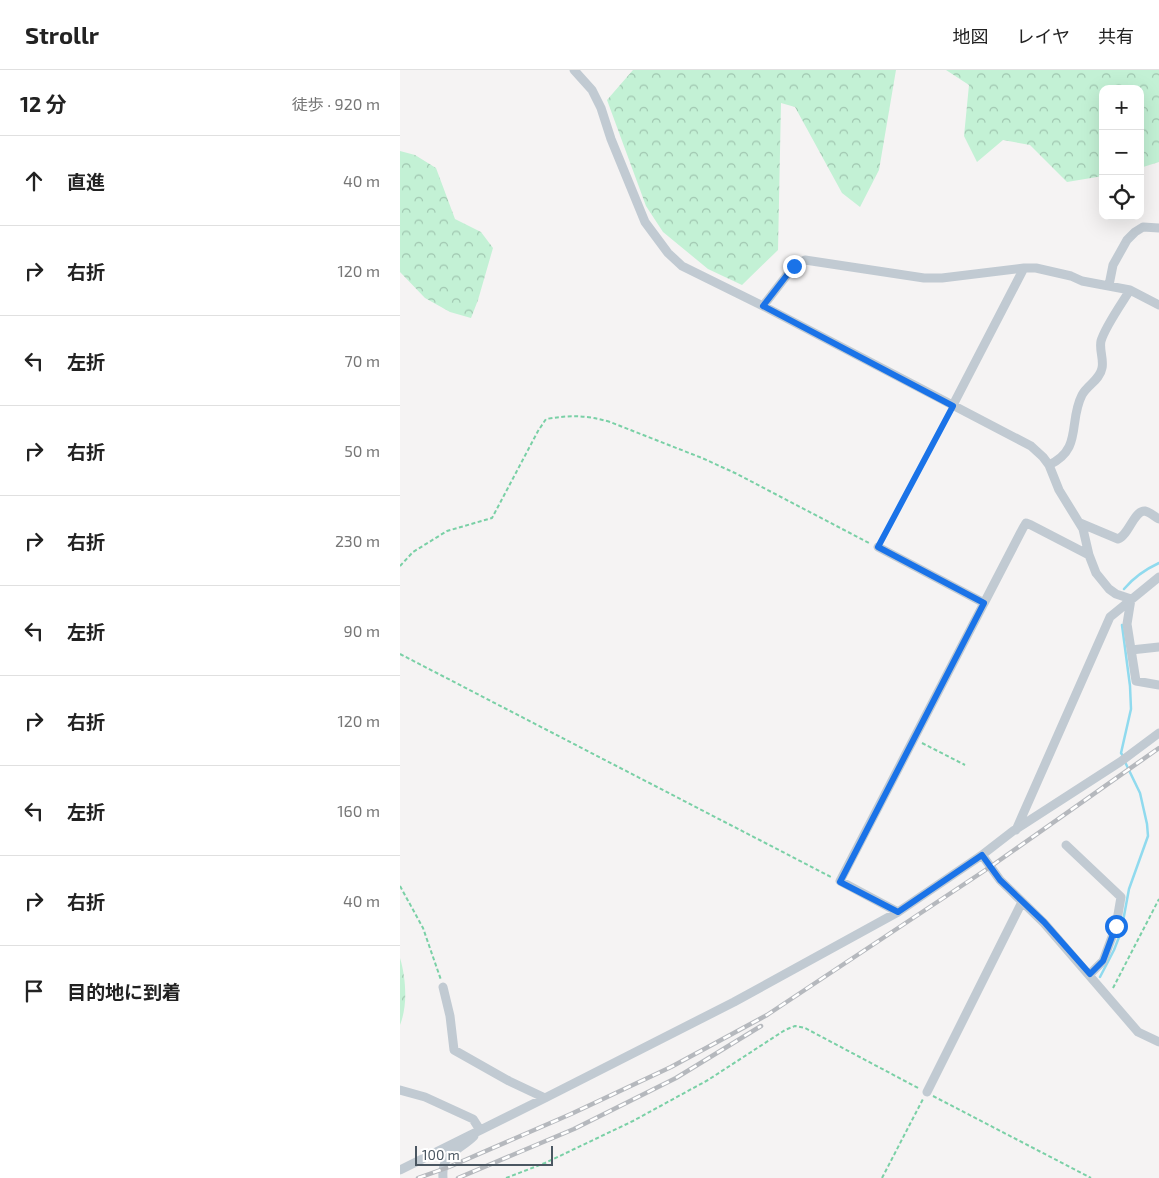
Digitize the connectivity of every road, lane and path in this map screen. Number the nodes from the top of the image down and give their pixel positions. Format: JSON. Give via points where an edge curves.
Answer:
{"nodes":[{"id":1,"x":574,"y":70,"type":"edge"},
{"id":2,"x":1159,"y":228,"type":"edge"},
{"id":3,"x":1024,"y":268,"type":"junction"},
{"id":4,"x":1108,"y":285,"type":"junction"},
{"id":5,"x":1130,"y":290,"type":"junction"},
{"id":6,"x":763,"y":306,"type":"junction"},
{"id":7,"x":1159,"y":306,"type":"edge"},
{"id":8,"x":953,"y":406,"type":"junction"},
{"id":9,"x":1049,"y":465,"type":"junction"},
{"id":10,"x":1159,"y":519,"type":"edge"},
{"id":11,"x":1080,"y":523,"type":"junction"},
{"id":12,"x":878,"y":547,"type":"junction"},
{"id":13,"x":1088,"y":554,"type":"junction"},
{"id":14,"x":400,"y":566,"type":"edge"},
{"id":15,"x":1159,"y":578,"type":"edge"},
{"id":16,"x":1130,"y":599,"type":"junction"},
{"id":17,"x":984,"y":603,"type":"junction"},
{"id":18,"x":1159,"y":647,"type":"edge"},
{"id":19,"x":1131,"y":650,"type":"junction"},
{"id":20,"x":400,"y":654,"type":"edge"},
{"id":21,"x":1159,"y":685,"type":"edge"},
{"id":22,"x":1159,"y":733,"type":"edge"},
{"id":23,"x":913,"y":738,"type":"junction"},
{"id":24,"x":965,"y":766,"type":"dead end"},
{"id":25,"x":1016,"y":830,"type":"junction"},
{"id":26,"x":1066,"y":845,"type":"dead end"},
{"id":27,"x":982,"y":855,"type":"junction"},
{"id":28,"x":840,"y":882,"type":"junction"},
{"id":29,"x":400,"y":886,"type":"edge"},
{"id":30,"x":1159,"y":899,"type":"edge"},
{"id":31,"x":1022,"y":902,"type":"junction"},
{"id":32,"x":898,"y":912,"type":"junction"},
{"id":33,"x":1090,"y":974,"type":"junction"},
{"id":34,"x":443,"y":987,"type":"joint"},
{"id":35,"x":1108,"y":998,"type":"junction"},
{"id":36,"x":1159,"y":1042,"type":"edge"},
{"id":37,"x":400,"y":1090,"type":"edge"},
{"id":38,"x":927,"y":1092,"type":"junction"},
{"id":39,"x":545,"y":1098,"type":"junction"},
{"id":40,"x":480,"y":1130,"type":"junction"},
{"id":41,"x":400,"y":1170,"type":"edge"},
{"id":42,"x":443,"y":1178,"type":"edge"},
{"id":43,"x":506,"y":1178,"type":"edge"},
{"id":44,"x":882,"y":1178,"type":"edge"},
{"id":45,"x":1091,"y":1178,"type":"edge"}],
"edges":[{"from":1,"to":6,"type":"street","via":[[592,90],[645,222],[668,253],[682,266]]},
{"from":2,"to":4,"type":"street","via":[[1143,227],[1127,240],[1112,265]]},
{"from":3,"to":4,"type":"street"},
{"from":3,"to":6,"type":"street","via":[[924,278],[805,260],[794,266]]},
{"from":3,"to":8,"type":"street"},
{"from":4,"to":5,"type":"street"},
{"from":5,"to":7,"type":"street"},
{"from":5,"to":9,"type":"street","via":[[1101,342],[1102,370],[1078,404],[1070,448]]},
{"from":6,"to":8,"type":"street"},
{"from":8,"to":9,"type":"street","via":[[1031,446]]},
{"from":8,"to":12,"type":"path"},
{"from":9,"to":11,"type":"street","via":[[1059,490]]},
{"from":10,"to":11,"type":"street","via":[[1141,512],[1124,536],[1118,539]]},
{"from":11,"to":13,"type":"street"},
{"from":12,"to":14,"type":"path","via":[[702,458],[595,417],[569,415],[546,419],[492,518],[447,531],[413,552]]},
{"from":12,"to":17,"type":"street"},
{"from":13,"to":16,"type":"street","via":[[1096,573],[1109,589]]},
{"from":13,"to":17,"type":"street","via":[[1026,523]]},
{"from":15,"to":16,"type":"street"},
{"from":16,"to":19,"type":"street","via":[[1127,624]]},
{"from":16,"to":25,"type":"street","via":[[1110,617]]},
{"from":17,"to":23,"type":"street"},
{"from":18,"to":19,"type":"street"},
{"from":19,"to":21,"type":"street","via":[[1136,681]]},
{"from":20,"to":28,"type":"path"},
{"from":22,"to":25,"type":"street"},
{"from":23,"to":24,"type":"path"},
{"from":23,"to":28,"type":"street"},
{"from":25,"to":27,"type":"street"},
{"from":26,"to":33,"type":"street","via":[[1121,897],[1116,926],[1103,961]]},
{"from":27,"to":31,"type":"street"},
{"from":27,"to":32,"type":"street"},
{"from":28,"to":32,"type":"street"},
{"from":29,"to":34,"type":"path","via":[[423,928]]},
{"from":30,"to":35,"type":"path"},
{"from":31,"to":33,"type":"street"},
{"from":31,"to":38,"type":"street"},
{"from":32,"to":39,"type":"street","via":[[734,1002]]},
{"from":33,"to":35,"type":"street"},
{"from":34,"to":39,"type":"street","via":[[454,1050],[509,1082]]},
{"from":35,"to":36,"type":"street","via":[[1138,1032]]},
{"from":37,"to":40,"type":"street","via":[[425,1097],[473,1119]]},
{"from":38,"to":43,"type":"path","via":[[795,1026],[708,1080],[633,1121]]},
{"from":38,"to":44,"type":"path"},
{"from":38,"to":45,"type":"path"},
{"from":39,"to":40,"type":"street"},
{"from":40,"to":41,"type":"street"},
{"from":40,"to":42,"type":"street","via":[[444,1162]]}]}
